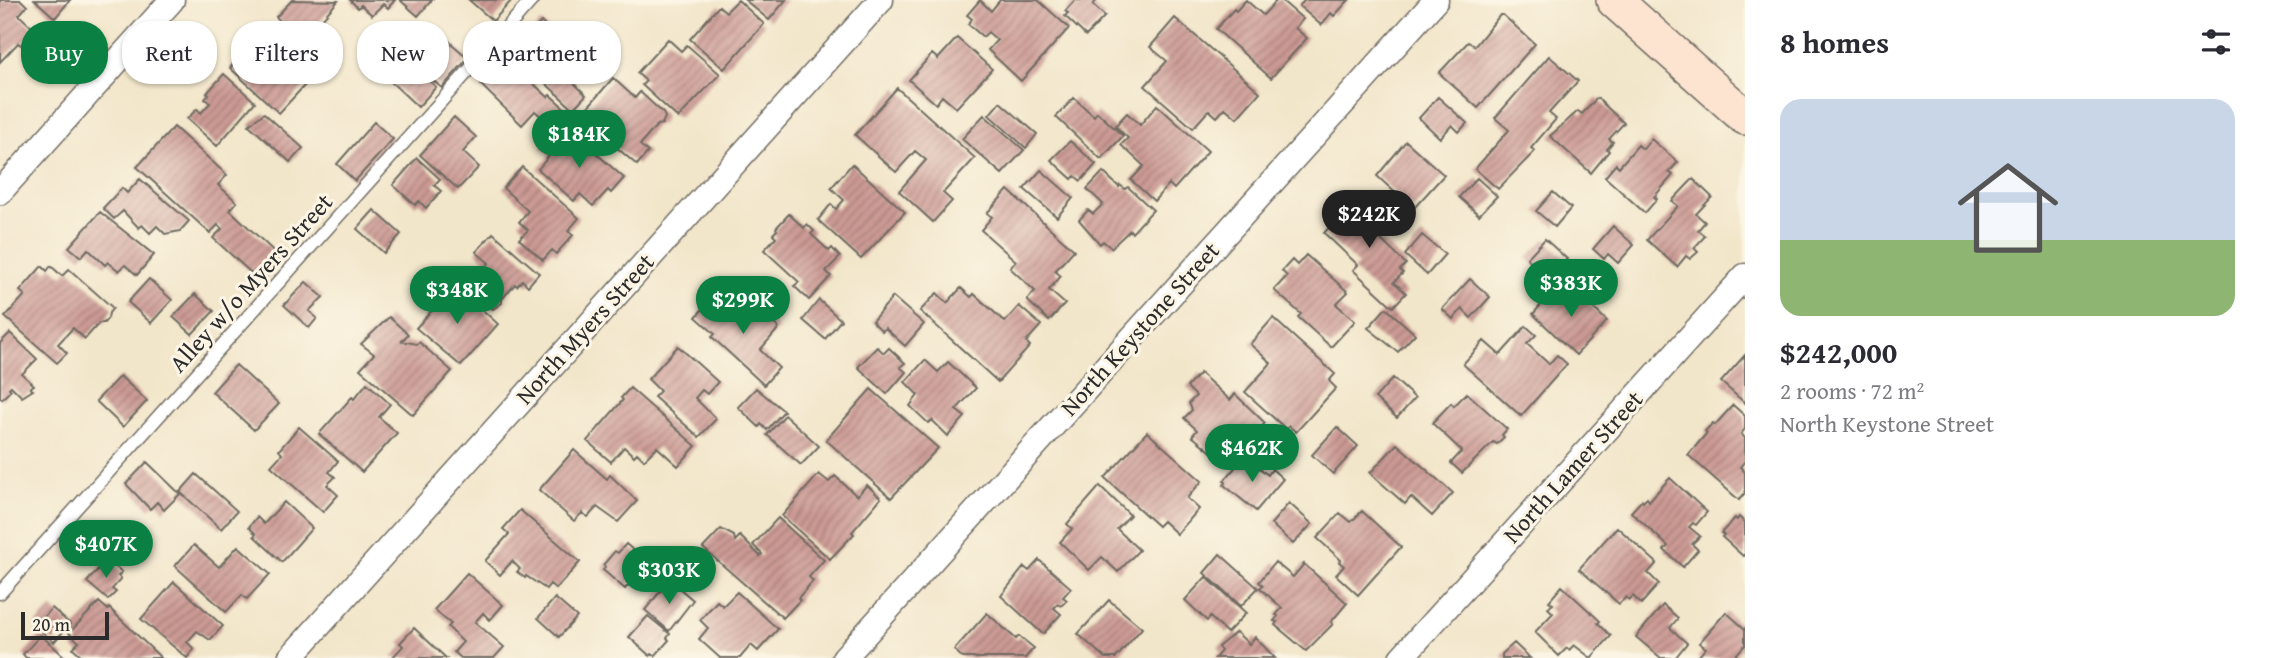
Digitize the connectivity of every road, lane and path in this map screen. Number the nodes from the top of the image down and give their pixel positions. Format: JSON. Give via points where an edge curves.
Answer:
{"nodes":[{"id":1,"x":172,"y":0,"type":"edge"},
{"id":2,"x":532,"y":0,"type":"edge"},
{"id":3,"x":881,"y":0,"type":"edge"},
{"id":4,"x":1436,"y":0,"type":"edge"},
{"id":5,"x":1614,"y":0,"type":"edge"},
{"id":6,"x":1745,"y":117,"type":"edge"},
{"id":7,"x":0,"y":192,"type":"edge"},
{"id":8,"x":1745,"y":276,"type":"edge"},
{"id":9,"x":0,"y":593,"type":"edge"},
{"id":10,"x":290,"y":658,"type":"edge"},
{"id":11,"x":844,"y":658,"type":"edge"},
{"id":12,"x":1401,"y":658,"type":"edge"}],
"edges":[{"from":1,"to":7,"type":"street"},
{"from":2,"to":9,"type":"lane","name":"Alley w/o Myers Street"},
{"from":3,"to":10,"type":"street","name":"North Myers Street"},
{"from":4,"to":11,"type":"street","name":"North Keystone Street"},
{"from":5,"to":6,"type":"main road"},
{"from":8,"to":12,"type":"street","name":"North Lamer Street"}]}
